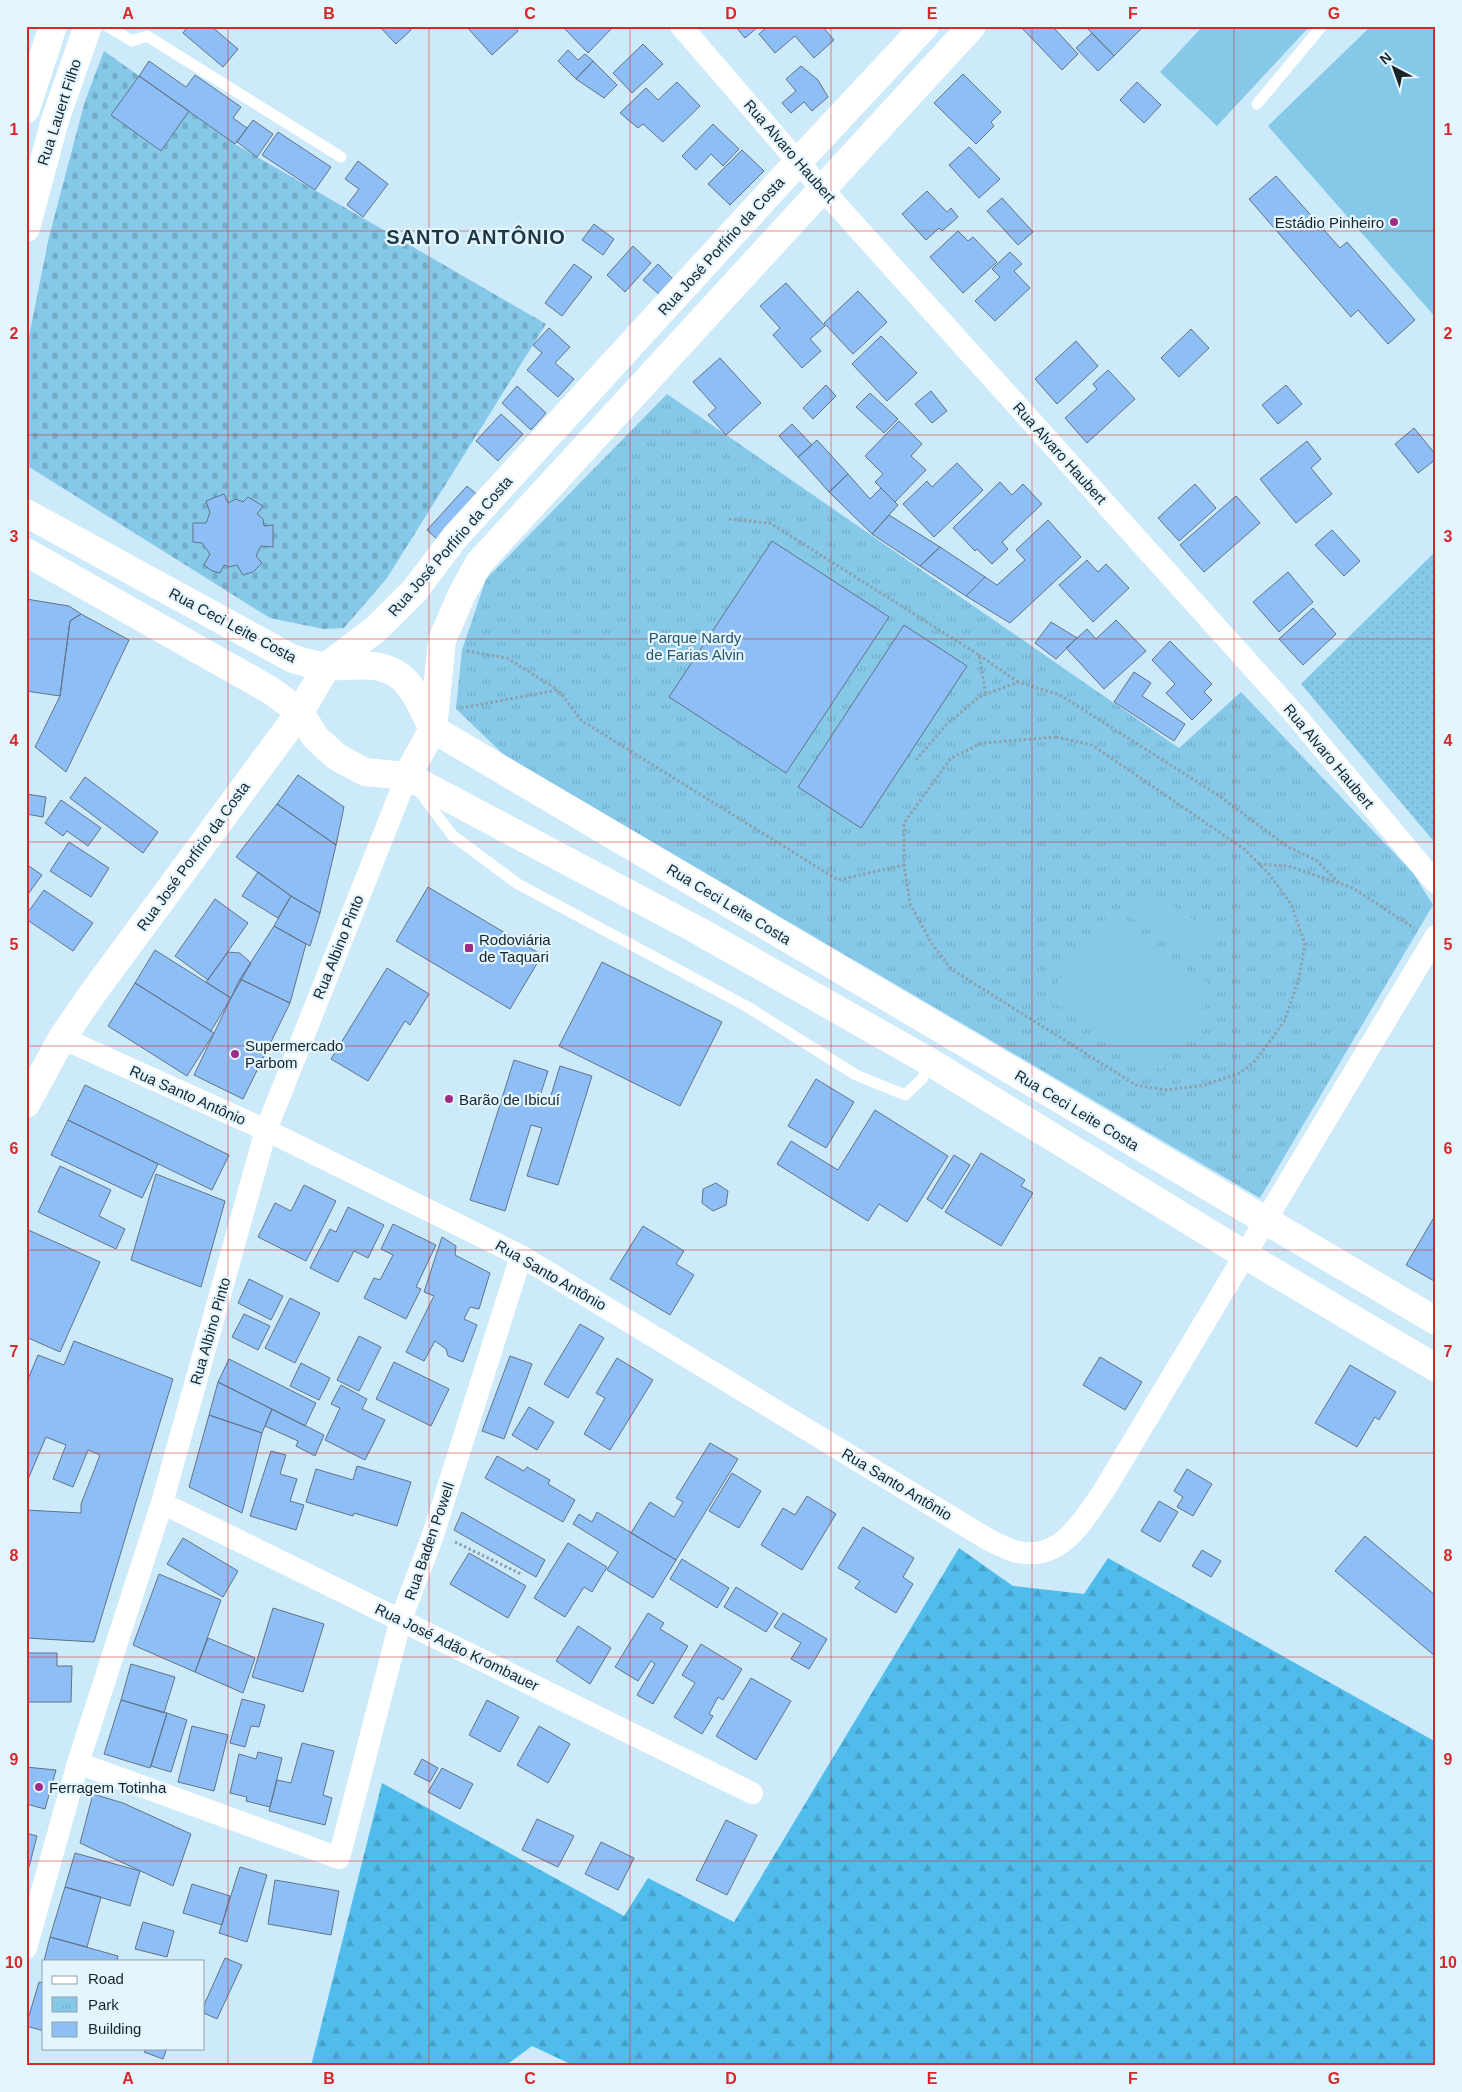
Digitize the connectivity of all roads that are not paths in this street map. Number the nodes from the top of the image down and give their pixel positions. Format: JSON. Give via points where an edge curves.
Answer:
{"nodes":[{"id":1,"x":53,"y":26,"type":"edge"},
{"id":2,"x":88,"y":26,"type":"edge"},
{"id":3,"x":106,"y":26,"type":"edge"},
{"id":4,"x":681,"y":26,"type":"edge"},
{"id":5,"x":925,"y":26,"type":"edge"},
{"id":6,"x":972,"y":26,"type":"edge"},
{"id":7,"x":1322,"y":26,"type":"edge"},
{"id":8,"x":1257,"y":104,"type":"dead end"},
{"id":9,"x":26,"y":109,"type":"edge"},
{"id":10,"x":341,"y":157,"type":"dead end"},
{"id":11,"x":798,"y":162,"type":"junction"},
{"id":12,"x":822,"y":188,"type":"junction"},
{"id":13,"x":26,"y":228,"type":"edge"},
{"id":14,"x":26,"y":513,"type":"edge"},
{"id":15,"x":26,"y":552,"type":"edge"},
{"id":16,"x":327,"y":666,"type":"junction"},
{"id":17,"x":300,"y":712,"type":"junction"},
{"id":18,"x":434,"y":729,"type":"junction"},
{"id":19,"x":407,"y":776,"type":"junction"},
{"id":20,"x":1436,"y":883,"type":"edge"},
{"id":21,"x":1434,"y":939,"type":"edge"},
{"id":22,"x":946,"y":1033,"type":"junction"},
{"id":23,"x":62,"y":1038,"type":"junction"},
{"id":24,"x":930,"y":1062,"type":"junction"},
{"id":25,"x":26,"y":1104,"type":"edge"},
{"id":26,"x":266,"y":1130,"type":"junction"},
{"id":27,"x":1264,"y":1221,"type":"junction"},
{"id":28,"x":1245,"y":1255,"type":"junction"},
{"id":29,"x":521,"y":1256,"type":"junction"},
{"id":30,"x":1436,"y":1321,"type":"edge"},
{"id":31,"x":1436,"y":1368,"type":"edge"},
{"id":32,"x":162,"y":1503,"type":"junction"},
{"id":33,"x":401,"y":1619,"type":"junction"},
{"id":34,"x":78,"y":1764,"type":"junction"},
{"id":35,"x":752,"y":1793,"type":"dead end"},
{"id":36,"x":26,"y":1948,"type":"edge"}],
"edges":[{"from":1,"to":9,"type":"street"},
{"from":2,"to":13,"type":"street","name":"Rua Lauert Filho","via":[[55,120]]},
{"from":3,"to":10,"type":"lane","via":[[132,40],[148,36]]},
{"from":4,"to":11,"type":"street","name":"Rua Alvaro Haubert"},
{"from":5,"to":11,"type":"street","name":"Rua José Porfírio da Costa"},
{"from":6,"to":12,"type":"street"},
{"from":7,"to":8,"type":"lane"},
{"from":11,"to":12,"type":"street","name":"Rua Alvaro Haubert"},
{"from":11,"to":16,"type":"street","name":"Rua José Porfírio da Costa","via":[[455,537],[415,590],[376,629]]},
{"from":12,"to":18,"type":"street","via":[[479,563],[442,640]]},
{"from":12,"to":20,"type":"street","name":"Rua Alvaro Haubert","via":[[1291,710]]},
{"from":14,"to":16,"type":"street","name":"Rua Ceci Leite Costa","via":[[293,659]]},
{"from":15,"to":17,"type":"street","via":[[270,690]]},
{"from":16,"to":17,"type":"street","name":"Rua José Porfírio da Costa"},
{"from":16,"to":18,"type":"street","name":"Rua Ceci Leite Costa","via":[[349,664],[386,668],[401,676],[414,692]]},
{"from":17,"to":19,"type":"street","via":[[315,737],[337,757],[365,772]]},
{"from":17,"to":23,"type":"street","name":"Rua José Porfírio da Costa"},
{"from":18,"to":19,"type":"street","name":"Rua Albino Pinto"},
{"from":18,"to":22,"type":"street","name":"Rua Ceci Leite Costa"},
{"from":19,"to":24,"type":"street","via":[[699,931]]},
{"from":19,"to":24,"type":"lane","via":[[452,835],[518,884],[746,1006],[856,1074],[905,1095],[922,1079]]},
{"from":19,"to":26,"type":"street","name":"Rua Albino Pinto"},
{"from":21,"to":27,"type":"street"},
{"from":22,"to":24,"type":"street"},
{"from":22,"to":27,"type":"street","name":"Rua Ceci Leite Costa"},
{"from":23,"to":25,"type":"street","name":"Rua José Porfírio da Costa"},
{"from":23,"to":26,"type":"street","name":"Rua Santo Antônio"},
{"from":24,"to":28,"type":"street"},
{"from":26,"to":29,"type":"street","name":"Rua Santo Antônio"},
{"from":26,"to":32,"type":"street","name":"Rua Albino Pinto"},
{"from":27,"to":28,"type":"street"},
{"from":27,"to":30,"type":"street","name":"Rua Ceci Leite Costa"},
{"from":28,"to":29,"type":"street","name":"Rua Santo Antônio","via":[[1103,1492],[1074,1533],[1059,1546],[1040,1553],[1017,1552],[989,1540]]},
{"from":28,"to":31,"type":"street"},
{"from":29,"to":33,"type":"street","name":"Rua Baden Powell","via":[[434,1535]]},
{"from":32,"to":33,"type":"street","name":"Rua José Adão Krombauer"},
{"from":32,"to":34,"type":"street","name":"Rua Albino Pinto"},
{"from":33,"to":34,"type":"street","name":"Rua Baden Powell","via":[[339,1858]]},
{"from":33,"to":35,"type":"street","name":"Rua José Adão Krombauer"},
{"from":34,"to":36,"type":"street","name":"Rua Albino Pinto"}]}
